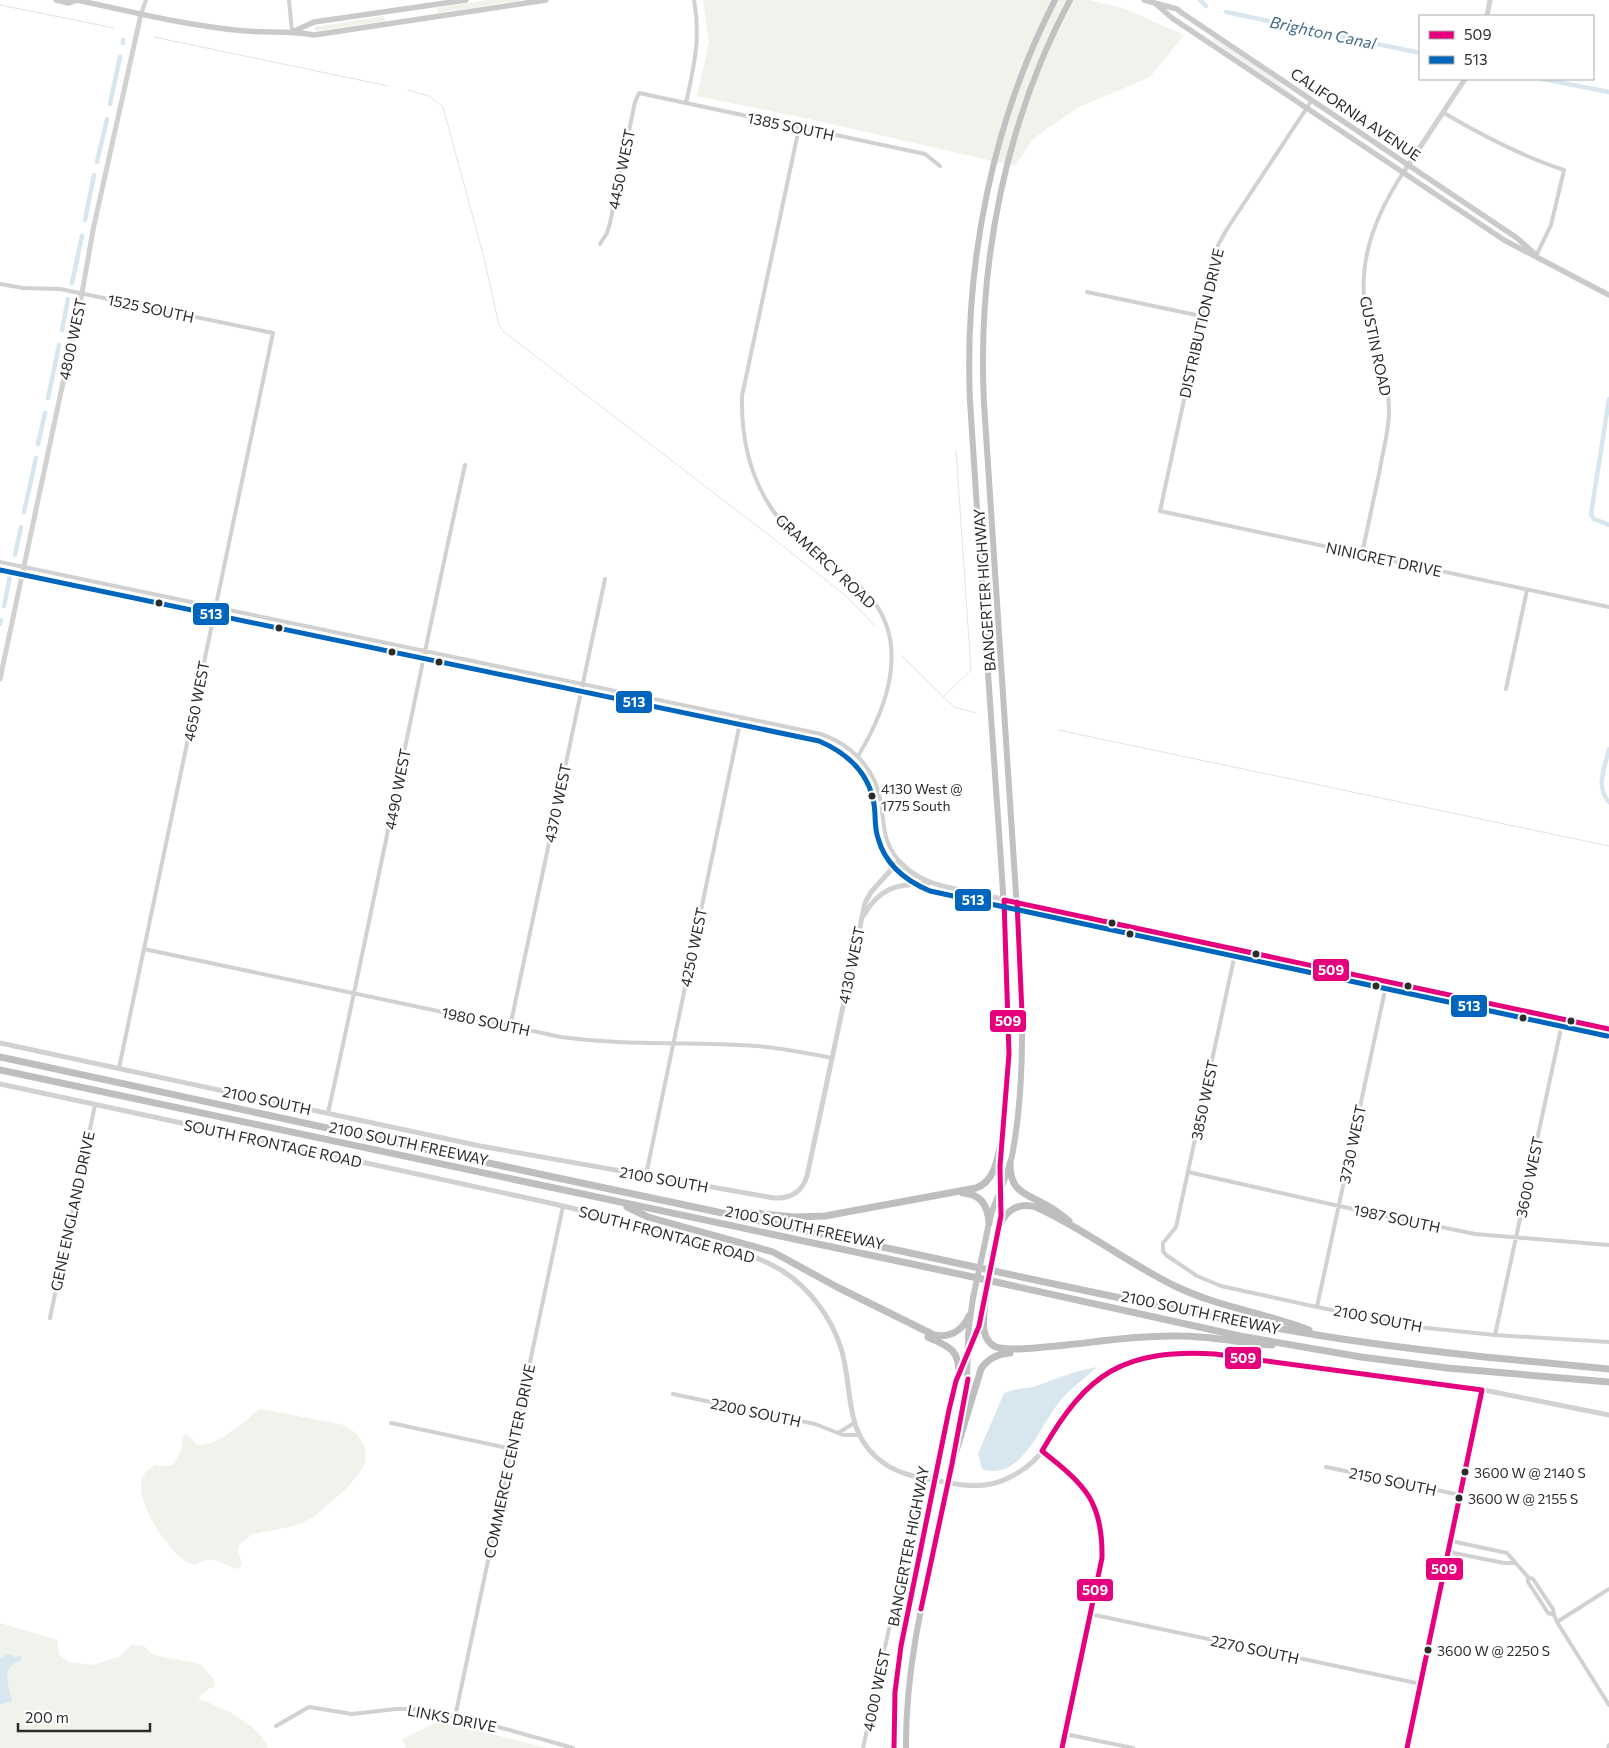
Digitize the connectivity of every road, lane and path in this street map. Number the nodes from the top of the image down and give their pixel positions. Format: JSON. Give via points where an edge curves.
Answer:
{"nodes":[{"id":1,"x":56,"y":0,"type":"edge"},
{"id":2,"x":77,"y":0,"type":"edge"},
{"id":3,"x":146,"y":0,"type":"edge"},
{"id":4,"x":289,"y":0,"type":"edge"},
{"id":5,"x":466,"y":0,"type":"edge"},
{"id":6,"x":546,"y":0,"type":"edge"},
{"id":7,"x":694,"y":0,"type":"edge"},
{"id":8,"x":1049,"y":0,"type":"edge"},
{"id":9,"x":1055,"y":0,"type":"edge"},
{"id":10,"x":1070,"y":0,"type":"edge"},
{"id":11,"x":1144,"y":0,"type":"edge"},
{"id":12,"x":1490,"y":0,"type":"edge"},
{"id":13,"x":1156,"y":4,"type":"junction"},
{"id":14,"x":141,"y":14,"type":"junction"},
{"id":15,"x":1487,"y":15,"type":"edge"},
{"id":16,"x":1047,"y":16,"type":"junction"},
{"id":17,"x":292,"y":32,"type":"junction"},
{"id":18,"x":1464,"y":80,"type":"edge"},
{"id":19,"x":639,"y":93,"type":"joint"},
{"id":20,"x":1312,"y":100,"type":"junction"},
{"id":21,"x":686,"y":103,"type":"junction"},
{"id":22,"x":1307,"y":108,"type":"junction"},
{"id":23,"x":1444,"y":113,"type":"junction"},
{"id":24,"x":799,"y":128,"type":"junction"},
{"id":25,"x":1409,"y":165,"type":"junction"},
{"id":26,"x":940,"y":166,"type":"dead end"},
{"id":27,"x":1403,"y":173,"type":"junction"},
{"id":28,"x":600,"y":244,"type":"dead end"},
{"id":29,"x":1536,"y":256,"type":"junction"},
{"id":30,"x":0,"y":284,"type":"edge"},
{"id":31,"x":1087,"y":292,"type":"dead end"},
{"id":32,"x":82,"y":293,"type":"junction"},
{"id":33,"x":1609,"y":294,"type":"edge"},
{"id":34,"x":1201,"y":316,"type":"junction"},
{"id":35,"x":273,"y":333,"type":"joint"},
{"id":36,"x":465,"y":465,"type":"dead end"},
{"id":37,"x":1160,"y":511,"type":"joint"},
{"id":38,"x":1362,"y":554,"type":"junction"},
{"id":39,"x":0,"y":562,"type":"edge"},
{"id":40,"x":24,"y":567,"type":"junction"},
{"id":41,"x":605,"y":579,"type":"dead end"},
{"id":42,"x":1527,"y":590,"type":"junction"},
{"id":43,"x":1609,"y":607,"type":"edge"},
{"id":44,"x":214,"y":608,"type":"junction"},
{"id":45,"x":424,"y":652,"type":"junction"},
{"id":46,"x":0,"y":680,"type":"edge"},
{"id":47,"x":582,"y":685,"type":"junction"},
{"id":48,"x":1506,"y":689,"type":"dead end"},
{"id":49,"x":741,"y":718,"type":"junction"},
{"id":50,"x":858,"y":756,"type":"junction"},
{"id":51,"x":899,"y":861,"type":"junction"},
{"id":52,"x":932,"y":884,"type":"junction"},
{"id":53,"x":1004,"y":900,"type":"junction"},
{"id":54,"x":1016,"y":902,"type":"junction"},
{"id":55,"x":860,"y":922,"type":"junction"},
{"id":56,"x":144,"y":949,"type":"junction"},
{"id":57,"x":1236,"y":949,"type":"junction"},
{"id":58,"x":1387,"y":981,"type":"junction"},
{"id":59,"x":353,"y":993,"type":"junction"},
{"id":60,"x":1563,"y":1019,"type":"junction"},
{"id":61,"x":510,"y":1027,"type":"junction"},
{"id":62,"x":1609,"y":1029,"type":"edge"},
{"id":63,"x":0,"y":1043,"type":"edge"},
{"id":64,"x":673,"y":1044,"type":"junction"},
{"id":65,"x":0,"y":1057,"type":"edge"},
{"id":66,"x":832,"y":1058,"type":"junction"},
{"id":67,"x":119,"y":1068,"type":"junction"},
{"id":68,"x":0,"y":1070,"type":"edge"},
{"id":69,"x":0,"y":1084,"type":"edge"},
{"id":70,"x":95,"y":1104,"type":"junction"},
{"id":71,"x":328,"y":1113,"type":"junction"},
{"id":72,"x":1003,"y":1134,"type":"junction"},
{"id":73,"x":1010,"y":1164,"type":"junction"},
{"id":74,"x":1188,"y":1172,"type":"junction"},
{"id":75,"x":646,"y":1175,"type":"junction"},
{"id":76,"x":596,"y":1186,"type":"junction"},
{"id":77,"x":1001,"y":1190,"type":"junction"},
{"id":78,"x":799,"y":1191,"type":"joint"},
{"id":79,"x":926,"y":1198,"type":"junction"},
{"id":80,"x":613,"y":1201,"type":"junction"},
{"id":81,"x":563,"y":1206,"type":"junction"},
{"id":82,"x":1339,"y":1206,"type":"junction"},
{"id":83,"x":989,"y":1223,"type":"junction"},
{"id":84,"x":1000,"y":1226,"type":"junction"},
{"id":85,"x":1093,"y":1238,"type":"junction"},
{"id":86,"x":1516,"y":1238,"type":"junction"},
{"id":87,"x":1609,"y":1245,"type":"edge"},
{"id":88,"x":1162,"y":1247,"type":"joint"},
{"id":89,"x":861,"y":1297,"type":"junction"},
{"id":90,"x":985,"y":1301,"type":"junction"},
{"id":91,"x":1317,"y":1307,"type":"junction"},
{"id":92,"x":969,"y":1316,"type":"junction"},
{"id":93,"x":50,"y":1318,"type":"dead end"},
{"id":94,"x":1495,"y":1335,"type":"junction"},
{"id":95,"x":1326,"y":1336,"type":"junction"},
{"id":96,"x":1609,"y":1342,"type":"edge"},
{"id":97,"x":1056,"y":1346,"type":"junction"},
{"id":98,"x":1302,"y":1347,"type":"junction"},
{"id":99,"x":968,"y":1352,"type":"junction"},
{"id":100,"x":1609,"y":1368,"type":"edge"},
{"id":101,"x":959,"y":1374,"type":"junction"},
{"id":102,"x":1609,"y":1382,"type":"edge"},
{"id":103,"x":1482,"y":1390,"type":"junction"},
{"id":104,"x":673,"y":1394,"type":"dead end"},
{"id":105,"x":1609,"y":1415,"type":"edge"},
{"id":106,"x":391,"y":1423,"type":"dead end"},
{"id":107,"x":854,"y":1423,"type":"junction"},
{"id":108,"x":838,"y":1433,"type":"junction"},
{"id":109,"x":860,"y":1435,"type":"junction"},
{"id":110,"x":512,"y":1449,"type":"junction"},
{"id":111,"x":1042,"y":1452,"type":"junction"},
{"id":112,"x":952,"y":1464,"type":"junction"},
{"id":113,"x":1326,"y":1468,"type":"dead end"},
{"id":114,"x":934,"y":1480,"type":"junction"},
{"id":115,"x":948,"y":1483,"type":"junction"},
{"id":116,"x":1460,"y":1495,"type":"junction"},
{"id":117,"x":914,"y":1514,"type":"dead end"},
{"id":118,"x":1451,"y":1541,"type":"junction"},
{"id":119,"x":1448,"y":1552,"type":"junction"},
{"id":120,"x":1515,"y":1563,"type":"junction"},
{"id":121,"x":1609,"y":1589,"type":"edge"},
{"id":122,"x":1090,"y":1614,"type":"junction"},
{"id":123,"x":1557,"y":1622,"type":"junction"},
{"id":124,"x":1421,"y":1684,"type":"junction"},
{"id":125,"x":1609,"y":1705,"type":"edge"},
{"id":126,"x":455,"y":1716,"type":"junction"},
{"id":127,"x":276,"y":1726,"type":"dead end"},
{"id":128,"x":1065,"y":1734,"type":"junction"},
{"id":129,"x":572,"y":1748,"type":"edge"},
{"id":130,"x":863,"y":1748,"type":"edge"},
{"id":131,"x":894,"y":1748,"type":"edge"},
{"id":132,"x":906,"y":1748,"type":"edge"},
{"id":133,"x":1062,"y":1748,"type":"edge"},
{"id":134,"x":1132,"y":1748,"type":"edge"},
{"id":135,"x":1407,"y":1748,"type":"edge"}],
"edges":[{"from":1,"to":2,"type":"main road","via":[[69,3]]},
{"from":2,"to":14,"type":"main road"},
{"from":3,"to":14,"type":"street","name":"4800 WEST"},
{"from":4,"to":17,"type":"street"},
{"from":5,"to":17,"type":"main road","via":[[314,22]]},
{"from":6,"to":17,"type":"main road","via":[[314,35]]},
{"from":7,"to":21,"type":"street","via":[[697,50]]},
{"from":8,"to":16,"type":"highway"},
{"from":9,"to":16,"type":"highway","name":"BANGERTER HIGHWAY"},
{"from":10,"to":54,"type":"highway","name":"BANGERTER HIGHWAY","via":[[1039,67],[1011,151],[994,227],[984,318],[984,403]]},
{"from":11,"to":13,"type":"main road","name":"CALIFORNIA AVENUE"},
{"from":12,"to":15,"type":"street"},
{"from":13,"to":20,"type":"main road","name":"CALIFORNIA AVENUE","via":[[1177,9]]},
{"from":13,"to":22,"type":"main road","name":"CALIFORNIA AVENUE"},
{"from":14,"to":17,"type":"main road","via":[[245,31]]},
{"from":14,"to":32,"type":"street","name":"4800 WEST","via":[[92,233]]},
{"from":16,"to":53,"type":"highway","name":"BANGERTER HIGHWAY","via":[[1018,86],[996,156],[980,235],[970,321],[970,401]]},
{"from":18,"to":23,"type":"street"},
{"from":19,"to":21,"type":"street","name":"1385 SOUTH"},
{"from":19,"to":28,"type":"street","name":"4450 WEST","via":[[610,223]]},
{"from":20,"to":22,"type":"street","name":"DISTRIBUTION DRIVE"},
{"from":20,"to":25,"type":"main road","name":"CALIFORNIA AVENUE"},
{"from":21,"to":24,"type":"street","name":"1385 SOUTH"},
{"from":22,"to":27,"type":"main road","name":"CALIFORNIA AVENUE"},
{"from":22,"to":34,"type":"street","name":"DISTRIBUTION DRIVE","via":[[1219,242]]},
{"from":23,"to":25,"type":"street"},
{"from":23,"to":29,"type":"street","via":[[1503,146],[1564,170],[1551,225]]},
{"from":24,"to":26,"type":"street","name":"1385 SOUTH","via":[[925,154]]},
{"from":24,"to":50,"type":"street","name":"GRAMERCY ROAD","via":[[742,396],[744,441],[753,474],[774,513],[870,597],[887,626],[892,648],[888,688],[871,734]]},
{"from":25,"to":27,"type":"street"},
{"from":25,"to":29,"type":"main road","name":"CALIFORNIA AVENUE","via":[[1518,238]]},
{"from":27,"to":29,"type":"main road","name":"CALIFORNIA AVENUE","via":[[1504,240]]},
{"from":27,"to":38,"type":"street","name":"GUSTIN ROAD","via":[[1376,222],[1365,264],[1366,307],[1385,371],[1389,413]]},
{"from":29,"to":33,"type":"main road","name":"CALIFORNIA AVENUE"},
{"from":30,"to":32,"type":"street","name":"1525 SOUTH"},
{"from":31,"to":34,"type":"street"},
{"from":32,"to":35,"type":"street","name":"1525 SOUTH"},
{"from":32,"to":40,"type":"street","name":"4800 WEST"},
{"from":34,"to":37,"type":"street","name":"DISTRIBUTION DRIVE"},
{"from":35,"to":44,"type":"street","name":"4650 WEST"},
{"from":36,"to":45,"type":"street","name":"4490 WEST"},
{"from":37,"to":38,"type":"street","name":"NINIGRET DRIVE"},
{"from":38,"to":42,"type":"street","name":"NINIGRET DRIVE"},
{"from":39,"to":40,"type":"street"},
{"from":40,"to":44,"type":"street"},
{"from":40,"to":46,"type":"street","name":"4800 WEST"},
{"from":41,"to":47,"type":"street","name":"4370 WEST"},
{"from":42,"to":43,"type":"street","name":"NINIGRET DRIVE"},
{"from":42,"to":48,"type":"street"},
{"from":44,"to":45,"type":"street"},
{"from":44,"to":56,"type":"street","name":"4650 WEST"},
{"from":45,"to":47,"type":"street"},
{"from":45,"to":59,"type":"street","name":"4490 WEST"},
{"from":47,"to":49,"type":"street"},
{"from":47,"to":61,"type":"street","name":"4370 WEST"},
{"from":49,"to":50,"type":"street","via":[[820,734],[840,742]]},
{"from":49,"to":64,"type":"street","name":"4250 WEST"},
{"from":50,"to":51,"type":"street","via":[[877,786],[885,839]]},
{"from":51,"to":52,"type":"street","via":[[914,875]]},
{"from":51,"to":55,"type":"street","name":"4130 WEST","via":[[871,892]]},
{"from":52,"to":53,"type":"street"},
{"from":52,"to":55,"type":"street","via":[[892,888],[877,897]]},
{"from":53,"to":54,"type":"street"},
{"from":53,"to":72,"type":"highway","name":"BANGERTER HIGHWAY","via":[[1009,1029]]},
{"from":54,"to":57,"type":"street"},
{"from":54,"to":73,"type":"highway","name":"BANGERTER HIGHWAY","via":[[1021,1041],[1018,1108]]},
{"from":55,"to":66,"type":"street","name":"4130 WEST"},
{"from":56,"to":59,"type":"street","name":"1980 SOUTH"},
{"from":56,"to":67,"type":"street","name":"4650 WEST"},
{"from":57,"to":58,"type":"street"},
{"from":57,"to":74,"type":"street","name":"3850 WEST"},
{"from":58,"to":60,"type":"street"},
{"from":58,"to":82,"type":"street","name":"3730 WEST"},
{"from":59,"to":61,"type":"street","name":"1980 SOUTH"},
{"from":59,"to":71,"type":"street","name":"4490 WEST"},
{"from":60,"to":62,"type":"street"},
{"from":60,"to":86,"type":"street","name":"3600 WEST"},
{"from":61,"to":64,"type":"street","name":"1980 SOUTH","via":[[590,1041]]},
{"from":63,"to":67,"type":"street","name":"2100 SOUTH"},
{"from":64,"to":66,"type":"street","name":"1980 SOUTH","via":[[758,1046]]},
{"from":64,"to":75,"type":"street","name":"4250 WEST"},
{"from":65,"to":76,"type":"highway","name":"2100 SOUTH FREEWAY"},
{"from":66,"to":78,"type":"street","name":"4130 WEST","via":[[808,1176]]},
{"from":67,"to":71,"type":"street","name":"2100 SOUTH"},
{"from":68,"to":80,"type":"highway","name":"2100 SOUTH FREEWAY"},
{"from":69,"to":70,"type":"street","name":"SOUTH FRONTAGE ROAD"},
{"from":70,"to":81,"type":"street","name":"SOUTH FRONTAGE ROAD"},
{"from":70,"to":93,"type":"street","name":"GENE ENGLAND DRIVE"},
{"from":71,"to":75,"type":"street","name":"2100 SOUTH","via":[[488,1148]]},
{"from":72,"to":77,"type":"highway","name":"BANGERTER HIGHWAY"},
{"from":72,"to":79,"type":"highway","via":[[993,1174],[986,1184]]},
{"from":73,"to":77,"type":"highway","name":"BANGERTER HIGHWAY"},
{"from":73,"to":85,"type":"highway","via":[[1011,1178],[1019,1191],[1050,1207]]},
{"from":74,"to":82,"type":"street","name":"1987 SOUTH"},
{"from":74,"to":88,"type":"street","name":"3850 WEST","via":[[1176,1227]]},
{"from":75,"to":78,"type":"street","name":"2100 SOUTH","via":[[774,1198],[788,1197]]},
{"from":76,"to":79,"type":"highway","via":[[725,1210],[795,1217],[825,1216]]},
{"from":76,"to":95,"type":"highway","name":"2100 SOUTH FREEWAY","via":[[1174,1308]]},
{"from":77,"to":83,"type":"highway","name":"BANGERTER HIGHWAY"},
{"from":77,"to":84,"type":"highway","name":"BANGERTER HIGHWAY"},
{"from":79,"to":83,"type":"highway","via":[[972,1194],[985,1204]]},
{"from":80,"to":89,"type":"highway","via":[[648,1216],[773,1252]]},
{"from":80,"to":98,"type":"highway","name":"2100 SOUTH FREEWAY"},
{"from":81,"to":107,"type":"street","name":"SOUTH FRONTAGE ROAD","via":[[746,1254],[798,1282],[823,1311],[837,1339]]},
{"from":81,"to":110,"type":"street","name":"COMMERCE CENTER DRIVE"},
{"from":82,"to":86,"type":"street","name":"1987 SOUTH","via":[[1475,1234]]},
{"from":82,"to":91,"type":"street","name":"3730 WEST"},
{"from":83,"to":92,"type":"highway","name":"BANGERTER HIGHWAY","bridge":true},
{"from":84,"to":85,"type":"highway","via":[[1010,1211],[1028,1205]]},
{"from":84,"to":90,"type":"highway","name":"BANGERTER HIGHWAY","bridge":true},
{"from":85,"to":95,"type":"highway","via":[[1160,1279],[1194,1295]]},
{"from":86,"to":87,"type":"street","name":"1987 SOUTH"},
{"from":86,"to":94,"type":"street","name":"3600 WEST"},
{"from":88,"to":91,"type":"street","name":"2100 SOUTH","via":[[1166,1255],[1179,1265],[1210,1282]]},
{"from":89,"to":92,"type":"highway","via":[[937,1336],[956,1333]]},
{"from":89,"to":101,"type":"highway","via":[[951,1348],[958,1360]]},
{"from":90,"to":97,"type":"highway","via":[[984,1331],[993,1346],[1008,1349]]},
{"from":90,"to":99,"type":"highway","name":"BANGERTER HIGHWAY"},
{"from":91,"to":94,"type":"street","name":"2100 SOUTH","via":[[1417,1327]]},
{"from":92,"to":99,"type":"highway","name":"BANGERTER HIGHWAY"},
{"from":94,"to":96,"type":"street","name":"2100 SOUTH"},
{"from":95,"to":100,"type":"highway","name":"2100 SOUTH FREEWAY","via":[[1464,1355]]},
{"from":97,"to":98,"type":"highway","via":[[1182,1336]]},
{"from":97,"to":112,"type":"highway","via":[[1046,1350],[1001,1354],[983,1366]]},
{"from":98,"to":102,"type":"highway","name":"2100 SOUTH FREEWAY","via":[[1447,1368]]},
{"from":99,"to":101,"type":"highway","name":"BANGERTER HIGHWAY"},
{"from":99,"to":112,"type":"highway","name":"BANGERTER HIGHWAY","via":[[968,1384]]},
{"from":101,"to":114,"type":"highway","name":"BANGERTER HIGHWAY"},
{"from":103,"to":105,"type":"street","name":"SOUTH FRONTAGE ROAD"},
{"from":103,"to":111,"type":"street","name":"SOUTH FRONTAGE ROAD","via":[[1169,1352],[1128,1362],[1091,1385],[1062,1416]]},
{"from":103,"to":116,"type":"street"},
{"from":104,"to":108,"type":"street","name":"2200 SOUTH","via":[[815,1424]]},
{"from":106,"to":110,"type":"street"},
{"from":107,"to":108,"type":"street"},
{"from":107,"to":109,"type":"street","name":"SOUTH FRONTAGE ROAD"},
{"from":108,"to":109,"type":"street","name":"2200 SOUTH"},
{"from":109,"to":114,"type":"street","name":"SOUTH FRONTAGE ROAD","via":[[886,1465]]},
{"from":110,"to":126,"type":"street","name":"COMMERCE CENTER DRIVE"},
{"from":111,"to":115,"type":"street","name":"SOUTH FRONTAGE ROAD","via":[[1015,1475],[991,1484]]},
{"from":111,"to":122,"type":"street","via":[[1085,1489],[1100,1522],[1102,1558]]},
{"from":112,"to":115,"type":"highway","name":"BANGERTER HIGHWAY"},
{"from":113,"to":116,"type":"street","name":"2150 SOUTH"},
{"from":114,"to":115,"type":"street","name":"SOUTH FRONTAGE ROAD"},
{"from":114,"to":131,"type":"highway","name":"BANGERTER HIGHWAY","via":[[901,1646],[895,1692]]},
{"from":115,"to":132,"type":"highway","name":"BANGERTER HIGHWAY","via":[[914,1644]]},
{"from":116,"to":118,"type":"street"},
{"from":117,"to":130,"type":"street","name":"4000 WEST"},
{"from":118,"to":119,"type":"street"},
{"from":118,"to":120,"type":"street","via":[[1507,1553]]},
{"from":119,"to":120,"type":"street"},
{"from":119,"to":124,"type":"street"},
{"from":120,"to":123,"type":"street"},
{"from":121,"to":123,"type":"street"},
{"from":122,"to":124,"type":"street","name":"2270 SOUTH"},
{"from":122,"to":128,"type":"street"},
{"from":123,"to":125,"type":"street"},
{"from":124,"to":135,"type":"street"},
{"from":126,"to":127,"type":"street","name":"LINKS DRIVE","via":[[415,1708],[352,1714],[309,1707]]},
{"from":126,"to":129,"type":"street","name":"LINKS DRIVE"},
{"from":128,"to":133,"type":"street"},
{"from":128,"to":134,"type":"street"}]}
